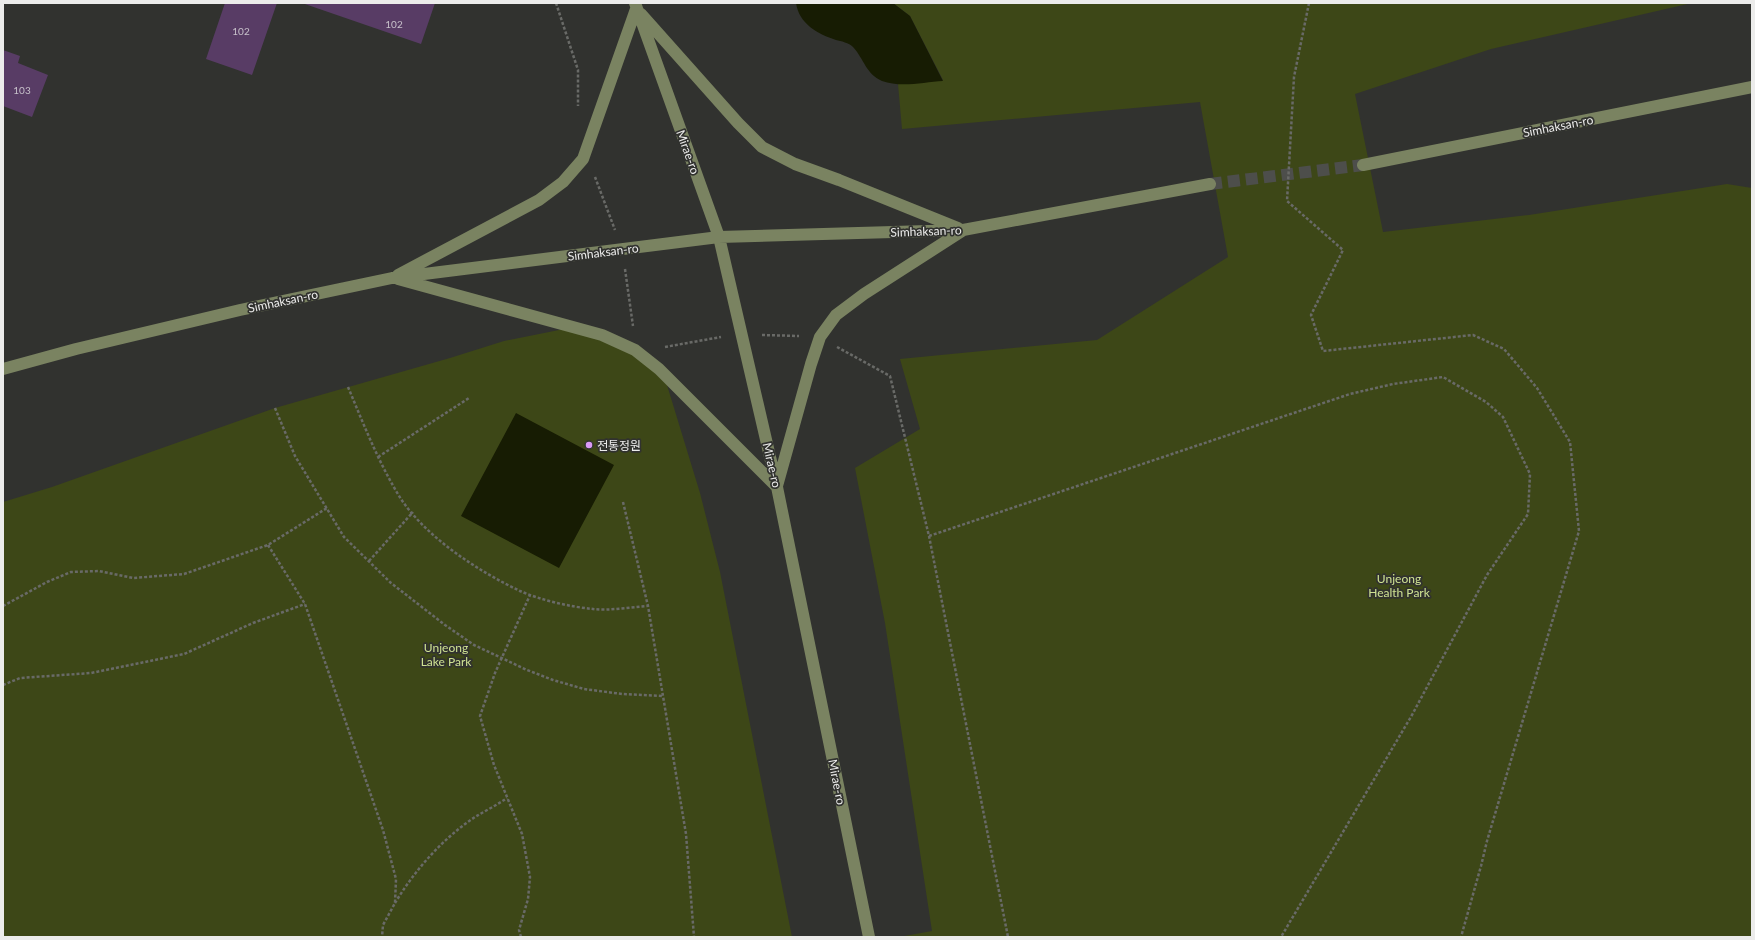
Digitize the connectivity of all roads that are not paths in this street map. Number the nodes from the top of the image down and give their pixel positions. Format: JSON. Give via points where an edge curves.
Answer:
{"nodes":[{"id":1,"x":636,"y":6,"type":"edge"},
{"id":2,"x":1752,"y":87,"type":"edge"},
{"id":3,"x":1363,"y":165,"type":"tunnel mouth"},
{"id":4,"x":1210,"y":184,"type":"tunnel mouth"},
{"id":5,"x":963,"y":230,"type":"junction"},
{"id":6,"x":719,"y":237,"type":"junction"},
{"id":7,"x":392,"y":278,"type":"junction"},
{"id":8,"x":3,"y":369,"type":"edge"},
{"id":9,"x":777,"y":487,"type":"junction"},
{"id":10,"x":869,"y":937,"type":"edge"}],
"edges":[{"from":1,"to":5,"type":"street","via":[[762,147],[795,164]]},
{"from":1,"to":6,"type":"street","name":"Mirae-ro"},
{"from":1,"to":7,"type":"street","via":[[583,159],[563,182],[539,200]]},
{"from":2,"to":3,"type":"street","name":"Simhaksan-ro"},
{"from":4,"to":5,"type":"street","name":"Simhaksan-ro"},
{"from":5,"to":6,"type":"street","name":"Simhaksan-ro"},
{"from":5,"to":9,"type":"street","via":[[864,294],[836,315],[820,337]]},
{"from":6,"to":7,"type":"street","name":"Simhaksan-ro"},
{"from":6,"to":9,"type":"street","name":"Mirae-ro"},
{"from":7,"to":8,"type":"street","name":"Simhaksan-ro","via":[[150,331]]},
{"from":7,"to":9,"type":"street","via":[[602,335],[635,350],[659,369]]},
{"from":9,"to":10,"type":"street","name":"Mirae-ro"}]}
